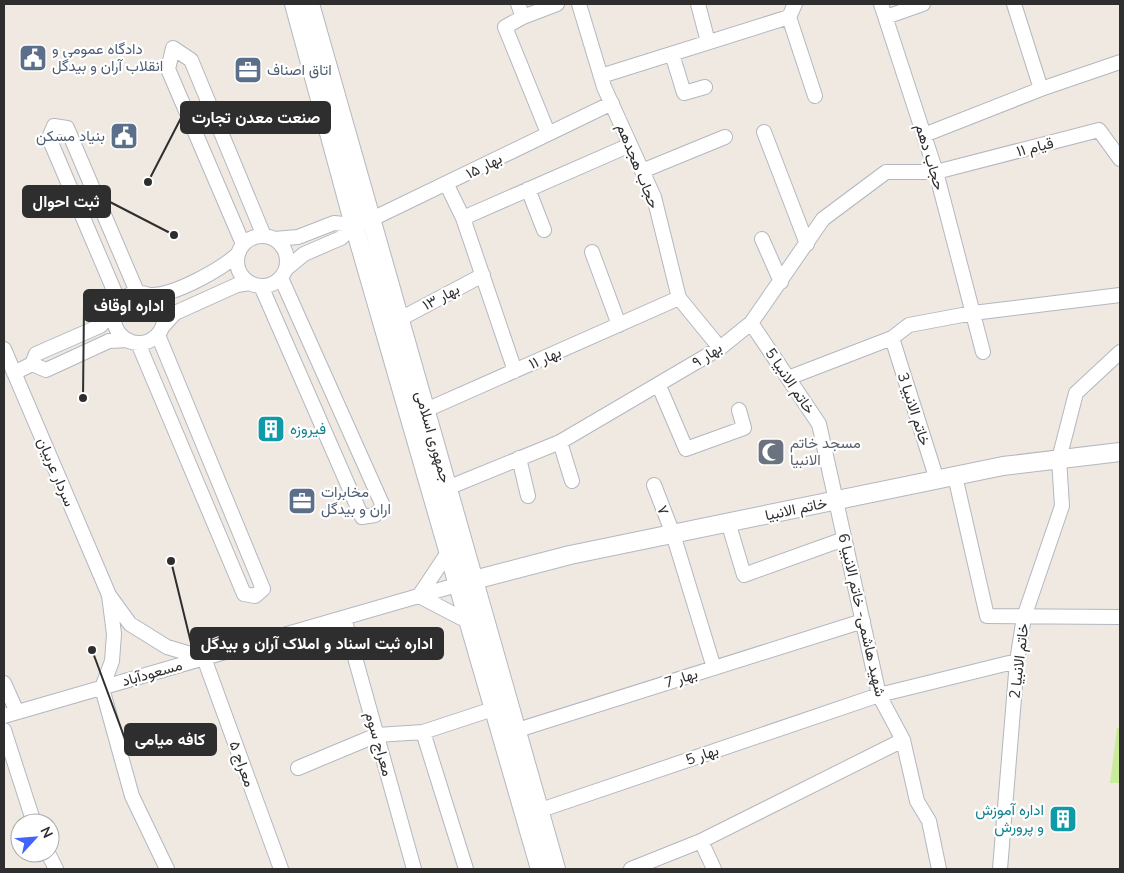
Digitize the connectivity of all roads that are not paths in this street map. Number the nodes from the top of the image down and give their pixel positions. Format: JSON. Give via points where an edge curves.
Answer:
{"nodes":[{"id":1,"x":294,"y":4,"type":"edge"},
{"id":2,"x":310,"y":4,"type":"edge"},
{"id":3,"x":518,"y":4,"type":"edge"},
{"id":4,"x":557,"y":4,"type":"edge"},
{"id":5,"x":579,"y":4,"type":"edge"},
{"id":6,"x":698,"y":4,"type":"edge"},
{"id":7,"x":796,"y":4,"type":"edge"},
{"id":8,"x":923,"y":4,"type":"edge"},
{"id":9,"x":1014,"y":4,"type":"edge"},
{"id":10,"x":883,"y":10,"type":"edge"},
{"id":11,"x":523,"y":17,"type":"junction"},
{"id":12,"x":789,"y":17,"type":"junction"},
{"id":13,"x":708,"y":42,"type":"junction"},
{"id":14,"x":672,"y":54,"type":"junction"},
{"id":15,"x":1120,"y":62,"type":"edge"},
{"id":16,"x":601,"y":76,"type":"junction"},
{"id":17,"x":705,"y":87,"type":"dead end"},
{"id":18,"x":1041,"y":89,"type":"junction"},
{"id":19,"x":815,"y":96,"type":"dead end"},
{"id":20,"x":612,"y":103,"type":"junction"},
{"id":21,"x":764,"y":132,"type":"dead end"},
{"id":22,"x":548,"y":133,"type":"junction"},
{"id":23,"x":924,"y":135,"type":"junction"},
{"id":24,"x":725,"y":137,"type":"dead end"},
{"id":25,"x":630,"y":144,"type":"junction"},
{"id":26,"x":1120,"y":159,"type":"edge"},
{"id":27,"x":642,"y":172,"type":"junction"},
{"id":28,"x":936,"y":172,"type":"junction"},
{"id":29,"x":447,"y":185,"type":"junction"},
{"id":30,"x":528,"y":189,"type":"junction"},
{"id":31,"x":463,"y":218,"type":"junction"},
{"id":32,"x":372,"y":219,"type":"junction"},
{"id":33,"x":354,"y":225,"type":"junction"},
{"id":34,"x":544,"y":230,"type":"dead end"},
{"id":35,"x":269,"y":238,"type":"junction"},
{"id":36,"x":762,"y":239,"type":"dead end"},
{"id":37,"x":807,"y":244,"type":"junction"},
{"id":38,"x":241,"y":249,"type":"junction"},
{"id":39,"x":592,"y":252,"type":"dead end"},
{"id":40,"x":284,"y":273,"type":"junction"},
{"id":41,"x":483,"y":275,"type":"junction"},
{"id":42,"x":781,"y":282,"type":"junction"},
{"id":43,"x":256,"y":285,"type":"junction"},
{"id":44,"x":137,"y":292,"type":"junction"},
{"id":45,"x":152,"y":295,"type":"junction"},
{"id":46,"x":1120,"y":295,"type":"edge"},
{"id":47,"x":679,"y":298,"type":"junction"},
{"id":48,"x":117,"y":306,"type":"junction"},
{"id":49,"x":973,"y":313,"type":"junction"},
{"id":50,"x":400,"y":319,"type":"junction"},
{"id":51,"x":751,"y":323,"type":"junction"},
{"id":52,"x":619,"y":325,"type":"junction"},
{"id":53,"x":161,"y":330,"type":"junction"},
{"id":54,"x":892,"y":338,"type":"junction"},
{"id":55,"x":133,"y":342,"type":"junction"},
{"id":56,"x":720,"y":348,"type":"junction"},
{"id":57,"x":4,"y":349,"type":"edge"},
{"id":58,"x":983,"y":352,"type":"dead end"},
{"id":59,"x":1120,"y":352,"type":"edge"},
{"id":60,"x":32,"y":364,"type":"junction"},
{"id":61,"x":515,"y":371,"type":"junction"},
{"id":62,"x":14,"y":373,"type":"junction"},
{"id":63,"x":788,"y":378,"type":"junction"},
{"id":64,"x":659,"y":386,"type":"junction"},
{"id":65,"x":739,"y":410,"type":"dead end"},
{"id":66,"x":418,"y":413,"type":"junction"},
{"id":67,"x":560,"y":442,"type":"junction"},
{"id":68,"x":1120,"y":452,"type":"edge"},
{"id":69,"x":519,"y":458,"type":"junction"},
{"id":70,"x":1059,"y":459,"type":"junction"},
{"id":71,"x":955,"y":476,"type":"junction"},
{"id":72,"x":937,"y":480,"type":"junction"},
{"id":73,"x":572,"y":481,"type":"dead end"},
{"id":74,"x":654,"y":485,"type":"dead end"},
{"id":75,"x":440,"y":491,"type":"junction"},
{"id":76,"x":528,"y":496,"type":"dead end"},
{"id":77,"x":836,"y":500,"type":"junction"},
{"id":78,"x":728,"y":522,"type":"junction"},
{"id":79,"x":673,"y":534,"type":"junction"},
{"id":80,"x":844,"y":539,"type":"junction"},
{"id":81,"x":449,"y":551,"type":"junction"},
{"id":82,"x":466,"y":582,"type":"junction"},
{"id":83,"x":109,"y":595,"type":"junction"},
{"id":84,"x":419,"y":596,"type":"junction"},
{"id":85,"x":1024,"y":617,"type":"junction"},
{"id":86,"x":344,"y":618,"type":"junction"},
{"id":87,"x":1120,"y":618,"type":"edge"},
{"id":88,"x":862,"y":621,"type":"junction"},
{"id":89,"x":469,"y":622,"type":"junction"},
{"id":90,"x":204,"y":658,"type":"junction"},
{"id":91,"x":1017,"y":661,"type":"junction"},
{"id":92,"x":714,"y":668,"type":"junction"},
{"id":93,"x":4,"y":683,"type":"edge"},
{"id":94,"x":102,"y":688,"type":"junction"},
{"id":95,"x":879,"y":695,"type":"junction"},
{"id":96,"x":493,"y":709,"type":"junction"},
{"id":97,"x":10,"y":714,"type":"edge"},
{"id":98,"x":4,"y":730,"type":"edge"},
{"id":99,"x":423,"y":732,"type":"junction"},
{"id":100,"x":509,"y":733,"type":"junction"},
{"id":101,"x":377,"y":736,"type":"junction"},
{"id":102,"x":903,"y":740,"type":"junction"},
{"id":103,"x":298,"y":768,"type":"dead end"},
{"id":104,"x":31,"y":813,"type":"edge"},
{"id":105,"x":532,"y":813,"type":"junction"},
{"id":106,"x":701,"y":841,"type":"junction"},
{"id":107,"x":167,"y":869,"type":"edge"},
{"id":108,"x":281,"y":869,"type":"edge"},
{"id":109,"x":414,"y":869,"type":"edge"},
{"id":110,"x":466,"y":869,"type":"edge"},
{"id":111,"x":540,"y":869,"type":"edge"},
{"id":112,"x":556,"y":869,"type":"edge"},
{"id":113,"x":631,"y":869,"type":"edge"},
{"id":114,"x":714,"y":869,"type":"edge"},
{"id":115,"x":939,"y":869,"type":"edge"},
{"id":116,"x":1000,"y":869,"type":"edge"}],
"edges":[{"from":1,"to":33,"type":"street","name":"جمهوری اسلامی"},
{"from":2,"to":32,"type":"street","name":"جمهوری اسلامی"},
{"from":3,"to":11,"type":"street"},
{"from":4,"to":11,"type":"street"},
{"from":5,"to":16,"type":"street","name":"حجاب هجدهم"},
{"from":6,"to":13,"type":"street"},
{"from":7,"to":12,"type":"street"},
{"from":8,"to":10,"type":"street"},
{"from":9,"to":18,"type":"street"},
{"from":10,"to":23,"type":"street","name":"حجاب دهم"},
{"from":11,"to":22,"type":"street","via":[[505,27]]},
{"from":12,"to":13,"type":"street"},
{"from":12,"to":19,"type":"street"},
{"from":13,"to":14,"type":"street"},
{"from":14,"to":16,"type":"street"},
{"from":14,"to":17,"type":"street","via":[[684,93]]},
{"from":15,"to":18,"type":"street"},
{"from":16,"to":20,"type":"street","name":"حجاب هجدهم"},
{"from":18,"to":23,"type":"street"},
{"from":20,"to":22,"type":"street","name":"بهار ۱۵"},
{"from":20,"to":25,"type":"street","name":"حجاب هجدهم"},
{"from":21,"to":37,"type":"street"},
{"from":22,"to":29,"type":"street","name":"بهار ۱۵"},
{"from":23,"to":28,"type":"street","name":"حجاب دهم"},
{"from":24,"to":27,"type":"street"},
{"from":25,"to":27,"type":"street","name":"حجاب هجدهم"},
{"from":25,"to":30,"type":"street"},
{"from":26,"to":28,"type":"street","name":"قیام ۱۱","via":[[1099,130]]},
{"from":27,"to":47,"type":"street","name":"حجاب هجدهم","via":[[654,197]]},
{"from":28,"to":37,"type":"street","name":"بهار ۹","via":[[886,172],[823,219]]},
{"from":28,"to":49,"type":"street","name":"حجاب دهم"},
{"from":29,"to":31,"type":"street"},
{"from":29,"to":32,"type":"street","name":"بهار ۱۵"},
{"from":30,"to":31,"type":"street"},
{"from":30,"to":34,"type":"street"},
{"from":31,"to":41,"type":"street"},
{"from":32,"to":33,"type":"street","name":"بهار ۱۵"},
{"from":32,"to":50,"type":"street","name":"جمهوری اسلامی"},
{"from":33,"to":35,"type":"street","via":[[334,223],[298,237]]},
{"from":33,"to":40,"type":"street","via":[[342,238],[304,254]]},
{"from":33,"to":66,"type":"street","name":"جمهوری اسلامی"},
{"from":35,"to":38,"type":"street","via":[[256,237]]},
{"from":35,"to":38,"type":"street","via":[[191,60],[173,48],[168,69]]},
{"from":35,"to":40,"type":"street","via":[[286,251]]},
{"from":36,"to":42,"type":"street"},
{"from":37,"to":42,"type":"street","name":"بهار ۹"},
{"from":38,"to":43,"type":"street","via":[[239,271]]},
{"from":38,"to":45,"type":"street","via":[[228,263],[164,295]]},
{"from":39,"to":52,"type":"street"},
{"from":40,"to":43,"type":"street","via":[[276,283]]},
{"from":40,"to":43,"type":"street","via":[[383,506],[375,515],[362,517]]},
{"from":41,"to":50,"type":"street","name":"بهار ۱۳"},
{"from":41,"to":61,"type":"street"},
{"from":42,"to":51,"type":"street","name":"بهار ۹"},
{"from":43,"to":53,"type":"street","via":[[237,285],[175,313]]},
{"from":44,"to":45,"type":"street"},
{"from":44,"to":48,"type":"street","via":[[127,295]]},
{"from":44,"to":48,"type":"street","via":[[67,128],[54,126],[49,138]]},
{"from":45,"to":53,"type":"street","via":[[163,308]]},
{"from":46,"to":49,"type":"street"},
{"from":47,"to":52,"type":"street","name":"بهار ۱۱"},
{"from":47,"to":56,"type":"street","name":"حجاب هجدهم"},
{"from":48,"to":55,"type":"street","via":[[116,328]]},
{"from":48,"to":60,"type":"street","via":[[100,326],[36,354]]},
{"from":49,"to":54,"type":"street","via":[[909,325]]},
{"from":49,"to":58,"type":"street","name":"حجاب دهم"},
{"from":50,"to":66,"type":"street","name":"جمهوری اسلامی"},
{"from":51,"to":56,"type":"street","name":"بهار ۹"},
{"from":51,"to":63,"type":"street","name":"خاتم الانبیا 5"},
{"from":52,"to":61,"type":"street","name":"بهار ۱۱"},
{"from":53,"to":55,"type":"street","via":[[146,342]]},
{"from":53,"to":55,"type":"street","via":[[263,589],[255,596],[244,594]]},
{"from":54,"to":63,"type":"street"},
{"from":54,"to":72,"type":"street","name":"خاتم الانبیا 3"},
{"from":55,"to":60,"type":"street","via":[[109,341],[46,370]]},
{"from":56,"to":64,"type":"street","name":"بهار ۹"},
{"from":57,"to":62,"type":"street","name":"سردار عربیان"},
{"from":59,"to":70,"type":"street","name":"خاتم الانبیا 2","via":[[1076,393]]},
{"from":60,"to":62,"type":"street"},
{"from":61,"to":66,"type":"street","name":"بهار ۱۱"},
{"from":62,"to":83,"type":"street","name":"سردار عربیان"},
{"from":63,"to":77,"type":"street","name":"خاتم الانبیا 5","via":[[819,424]]},
{"from":64,"to":65,"type":"street","via":[[686,449],[744,428]]},
{"from":64,"to":67,"type":"street","name":"بهار ۹"},
{"from":66,"to":75,"type":"street","name":"جمهوری اسلامی"},
{"from":67,"to":69,"type":"street","name":"بهار ۹"},
{"from":67,"to":73,"type":"street"},
{"from":68,"to":70,"type":"street","name":"خاتم الانبیا"},
{"from":69,"to":75,"type":"street","name":"بهار ۹"},
{"from":69,"to":76,"type":"street"},
{"from":70,"to":71,"type":"street","name":"خاتم الانبیا"},
{"from":70,"to":85,"type":"street","name":"خاتم الانبیا 2","via":[[1062,506]]},
{"from":71,"to":72,"type":"street","name":"خاتم الانبیا"},
{"from":71,"to":85,"type":"street","via":[[987,616]]},
{"from":72,"to":77,"type":"street","name":"خاتم الانبیا"},
{"from":74,"to":79,"type":"street","name":"۷"},
{"from":75,"to":81,"type":"street","name":"جمهوری اسلامی"},
{"from":75,"to":82,"type":"street","name":"جمهوری اسلامی"},
{"from":77,"to":78,"type":"street","name":"خاتم الانبیا"},
{"from":77,"to":80,"type":"street","name":"شهید هاشمی- خاتم الانبیا 6"},
{"from":78,"to":79,"type":"street","name":"خاتم الانبیا"},
{"from":78,"to":80,"type":"street","via":[[744,575]]},
{"from":79,"to":82,"type":"street","name":"خاتم الانبیا","via":[[570,555]]},
{"from":79,"to":92,"type":"street","name":"۷"},
{"from":80,"to":88,"type":"street","name":"شهید هاشمی- خاتم الانبیا 6"},
{"from":81,"to":82,"type":"street","name":"جمهوری اسلامی"},
{"from":81,"to":84,"type":"street"},
{"from":82,"to":84,"type":"street","name":"مسعودآباد"},
{"from":82,"to":89,"type":"street","name":"جمهوری اسلامی"},
{"from":82,"to":100,"type":"street","name":"جمهوری اسلامی"},
{"from":83,"to":90,"type":"street","via":[[130,624],[167,648]]},
{"from":83,"to":94,"type":"street","via":[[114,634],[112,661]]},
{"from":84,"to":86,"type":"street","name":"مسعودآباد"},
{"from":84,"to":89,"type":"street"},
{"from":85,"to":87,"type":"street"},
{"from":85,"to":91,"type":"street","name":"خاتم الانبیا 2"},
{"from":86,"to":90,"type":"street","name":"مسعودآباد"},
{"from":86,"to":101,"type":"street","name":"معراج سوم"},
{"from":88,"to":92,"type":"street","name":"بهار 7"},
{"from":88,"to":95,"type":"street","name":"شهید هاشمی- خاتم الانبیا 6"},
{"from":89,"to":96,"type":"street","name":"جمهوری اسلامی"},
{"from":90,"to":94,"type":"street","name":"مسعودآباد"},
{"from":90,"to":108,"type":"street","name":"معراج ۵"},
{"from":91,"to":95,"type":"street","name":"بهار 5"},
{"from":91,"to":116,"type":"street","name":"خاتم الانبیا 2"},
{"from":92,"to":100,"type":"street","name":"بهار 7"},
{"from":93,"to":97,"type":"street"},
{"from":94,"to":97,"type":"street","name":"مسعودآباد"},
{"from":94,"to":107,"type":"street","via":[[132,796]]},
{"from":95,"to":102,"type":"street","name":"شهید هاشمی- خاتم الانبیا 6"},
{"from":95,"to":105,"type":"street","name":"بهار 5"},
{"from":96,"to":99,"type":"street"},
{"from":96,"to":100,"type":"street","name":"جمهوری اسلامی"},
{"from":98,"to":104,"type":"street"},
{"from":99,"to":101,"type":"street"},
{"from":99,"to":110,"type":"street"},
{"from":100,"to":105,"type":"street","name":"جمهوری اسلامی"},
{"from":101,"to":103,"type":"street"},
{"from":101,"to":109,"type":"street","name":"معراج سوم"},
{"from":102,"to":106,"type":"street"},
{"from":102,"to":115,"type":"street","name":"شهید هاشمی- خاتم الانبیا 6","via":[[917,801],[929,821]]},
{"from":105,"to":111,"type":"street","name":"جمهوری اسلامی"},
{"from":105,"to":112,"type":"street","name":"جمهوری اسلامی"},
{"from":106,"to":113,"type":"street"},
{"from":106,"to":114,"type":"street"}]}
